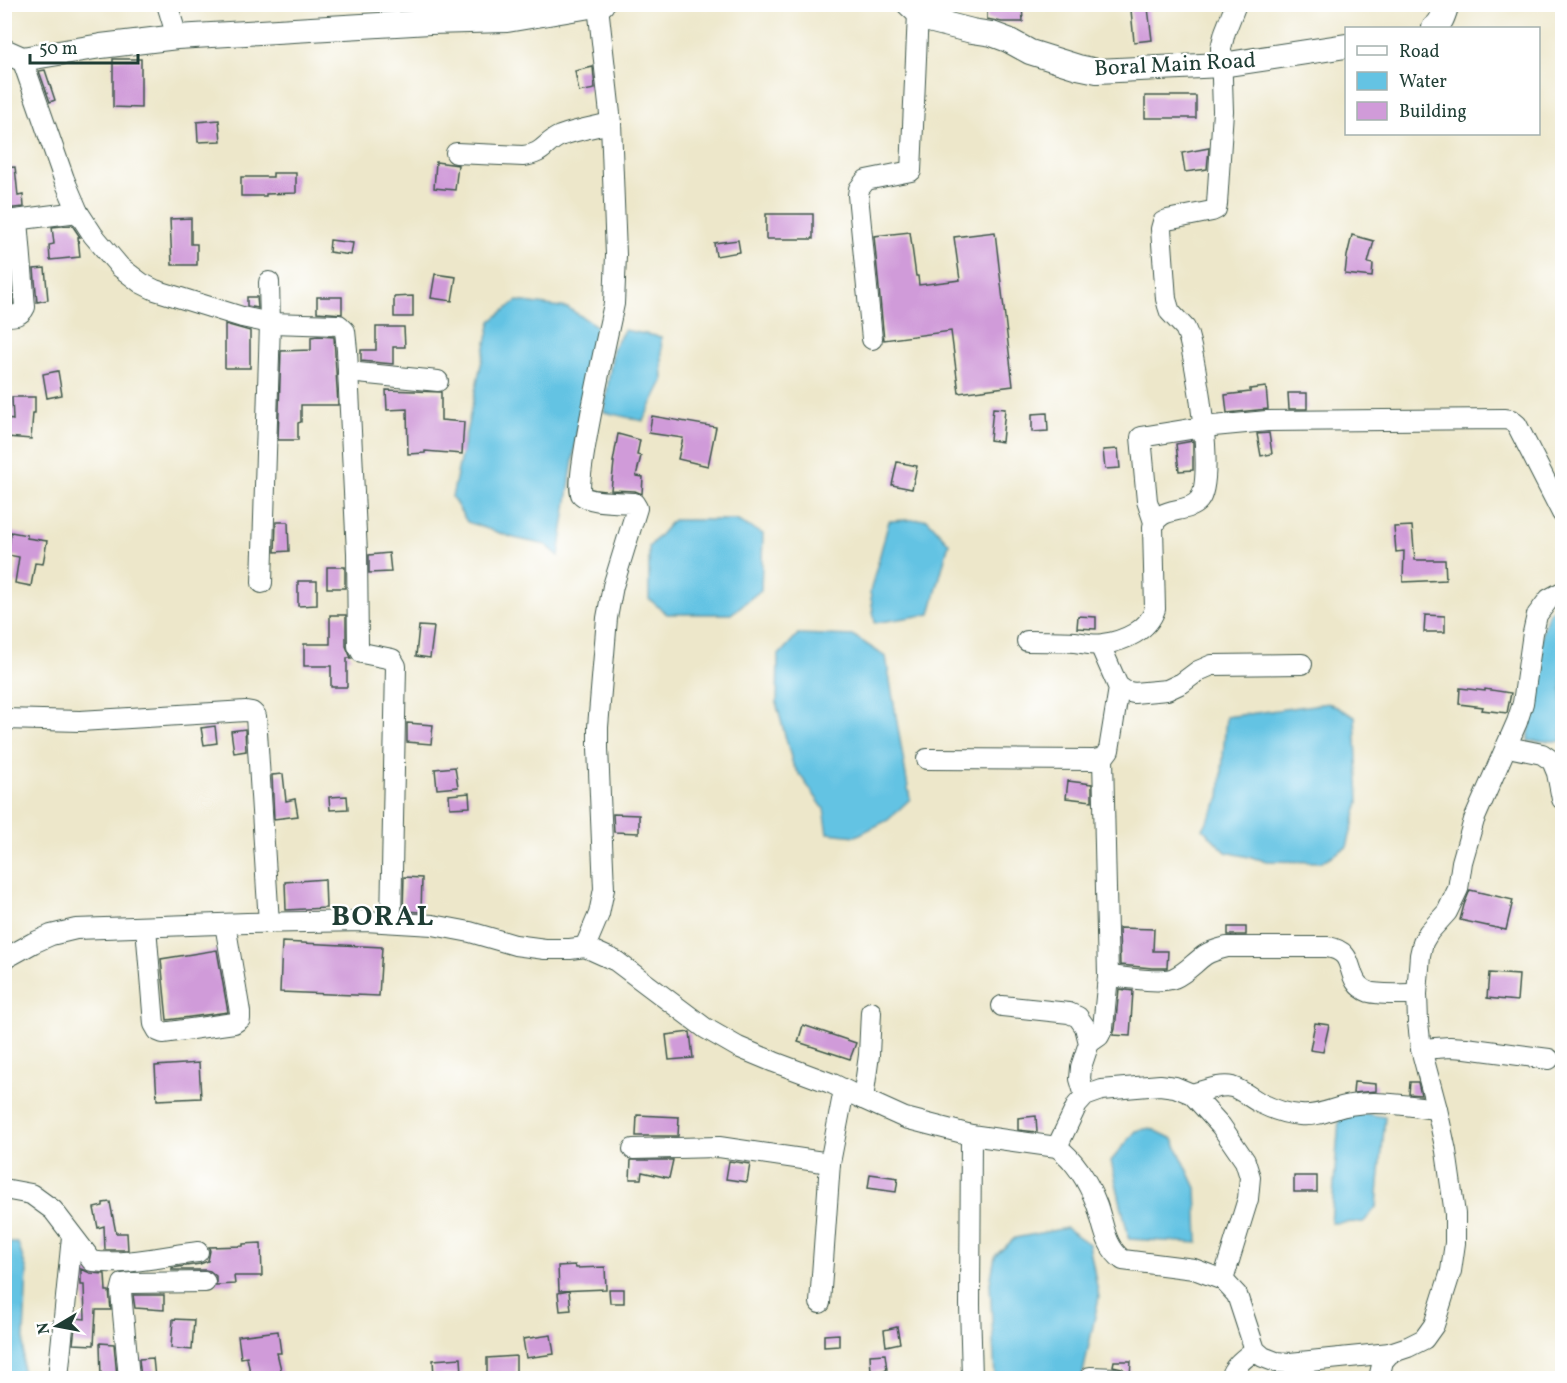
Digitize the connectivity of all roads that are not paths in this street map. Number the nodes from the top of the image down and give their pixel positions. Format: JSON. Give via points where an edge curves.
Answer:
{"nodes":[{"id":1,"x":167,"y":4,"type":"edge"},
{"id":2,"x":1236,"y":4,"type":"edge"},
{"id":3,"x":1447,"y":4,"type":"edge"},
{"id":4,"x":600,"y":5,"type":"edge"},
{"id":5,"x":913,"y":9,"type":"edge"},
{"id":6,"x":472,"y":13,"type":"edge"},
{"id":7,"x":1436,"y":27,"type":"edge"},
{"id":8,"x":177,"y":37,"type":"junction"},
{"id":9,"x":1345,"y":46,"type":"edge"},
{"id":10,"x":13,"y":55,"type":"edge"},
{"id":11,"x":1222,"y":65,"type":"junction"},
{"id":12,"x":611,"y":123,"type":"junction"},
{"id":13,"x":456,"y":153,"type":"dead end"},
{"id":14,"x":78,"y":212,"type":"junction"},
{"id":15,"x":11,"y":220,"type":"edge"},
{"id":16,"x":269,"y":282,"type":"dead end"},
{"id":17,"x":4,"y":316,"type":"edge"},
{"id":18,"x":270,"y":323,"type":"junction"},
{"id":19,"x":872,"y":339,"type":"dead end"},
{"id":20,"x":348,"y":372,"type":"junction"},
{"id":21,"x":438,"y":381,"type":"dead end"},
{"id":22,"x":1203,"y":427,"type":"junction"},
{"id":23,"x":1563,"y":513,"type":"edge"},
{"id":24,"x":1155,"y":522,"type":"junction"},
{"id":25,"x":262,"y":583,"type":"dead end"},
{"id":26,"x":1563,"y":592,"type":"edge"},
{"id":27,"x":1027,"y":640,"type":"dead end"},
{"id":28,"x":1100,"y":645,"type":"junction"},
{"id":29,"x":1302,"y":664,"type":"dead end"},
{"id":30,"x":1119,"y":688,"type":"junction"},
{"id":31,"x":4,"y":719,"type":"edge"},
{"id":32,"x":1508,"y":747,"type":"junction"},
{"id":33,"x":1103,"y":758,"type":"junction"},
{"id":34,"x":927,"y":759,"type":"dead end"},
{"id":35,"x":1563,"y":799,"type":"edge"},
{"id":36,"x":269,"y":922,"type":"junction"},
{"id":37,"x":391,"y":922,"type":"junction"},
{"id":38,"x":225,"y":924,"type":"junction"},
{"id":39,"x":146,"y":927,"type":"junction"},
{"id":40,"x":585,"y":947,"type":"junction"},
{"id":41,"x":4,"y":959,"type":"edge"},
{"id":42,"x":1108,"y":976,"type":"junction"},
{"id":43,"x":1417,"y":994,"type":"junction"},
{"id":44,"x":1002,"y":1006,"type":"dead end"},
{"id":45,"x":871,"y":1012,"type":"dead end"},
{"id":46,"x":1089,"y":1043,"type":"junction"},
{"id":47,"x":1421,"y":1049,"type":"junction"},
{"id":48,"x":1549,"y":1059,"type":"dead end"},
{"id":49,"x":844,"y":1090,"type":"junction"},
{"id":50,"x":1192,"y":1094,"type":"junction"},
{"id":51,"x":1085,"y":1096,"type":"junction"},
{"id":52,"x":863,"y":1099,"type":"junction"},
{"id":53,"x":1437,"y":1109,"type":"junction"},
{"id":54,"x":971,"y":1135,"type":"junction"},
{"id":55,"x":1057,"y":1147,"type":"junction"},
{"id":56,"x":633,"y":1149,"type":"dead end"},
{"id":57,"x":830,"y":1163,"type":"junction"},
{"id":58,"x":4,"y":1189,"type":"edge"},
{"id":59,"x":72,"y":1237,"type":"junction"},
{"id":60,"x":198,"y":1252,"type":"dead end"},
{"id":61,"x":1223,"y":1280,"type":"junction"},
{"id":62,"x":205,"y":1282,"type":"dead end"},
{"id":63,"x":820,"y":1304,"type":"dead end"},
{"id":64,"x":1255,"y":1350,"type":"junction"},
{"id":65,"x":1390,"y":1353,"type":"junction"},
{"id":66,"x":1090,"y":1377,"type":"dead end"},
{"id":67,"x":58,"y":1378,"type":"edge"},
{"id":68,"x":129,"y":1378,"type":"edge"},
{"id":69,"x":972,"y":1378,"type":"edge"},
{"id":70,"x":1116,"y":1378,"type":"edge"},
{"id":71,"x":1230,"y":1378,"type":"edge"},
{"id":72,"x":1378,"y":1378,"type":"edge"}],
"edges":[{"from":1,"to":8,"type":"street"},
{"from":2,"to":11,"type":"street","via":[[1222,42]]},
{"from":3,"to":7,"type":"main road"},
{"from":4,"to":6,"type":"main road","via":[[507,20]]},
{"from":4,"to":12,"type":"street"},
{"from":5,"to":11,"type":"main road","name":"Boral Main Road","via":[[925,19],[992,34],[1078,68],[1112,71]]},
{"from":5,"to":19,"type":"street","via":[[911,171],[866,180],[858,195]]},
{"from":6,"to":8,"type":"main road"},
{"from":8,"to":10,"type":"main road"},
{"from":9,"to":11,"type":"main road","name":"Boral Main Road"},
{"from":10,"to":14,"type":"street"},
{"from":11,"to":22,"type":"street","via":[[1216,208],[1167,220],[1161,229],[1166,299],[1191,343]]},
{"from":12,"to":13,"type":"street","via":[[558,137],[541,151],[523,156]]},
{"from":12,"to":40,"type":"street","via":[[614,304],[579,490],[591,500],[634,503],[637,508],[607,618],[598,737],[604,889],[599,914]]},
{"from":14,"to":15,"type":"street"},
{"from":14,"to":18,"type":"street","via":[[110,257],[141,283],[183,300]]},
{"from":15,"to":17,"type":"street","via":[[25,307],[19,315]]},
{"from":16,"to":18,"type":"street"},
{"from":18,"to":20,"type":"street","via":[[342,327]]},
{"from":18,"to":25,"type":"street"},
{"from":20,"to":21,"type":"street"},
{"from":20,"to":37,"type":"street","via":[[358,645],[362,653],[392,659],[396,666]]},
{"from":22,"to":23,"type":"street","via":[[1267,421],[1508,419],[1517,425]]},
{"from":22,"to":24,"type":"street","via":[[1206,475],[1201,498],[1193,505],[1161,515]]},
{"from":22,"to":24,"type":"street","via":[[1141,437],[1147,501]]},
{"from":24,"to":28,"type":"street","via":[[1153,616],[1144,628]]},
{"from":26,"to":32,"type":"street","via":[[1549,599],[1537,615],[1523,703]]},
{"from":27,"to":28,"type":"street"},
{"from":28,"to":30,"type":"street"},
{"from":29,"to":30,"type":"street","via":[[1212,665],[1167,690],[1134,693]]},
{"from":30,"to":33,"type":"street","via":[[1109,750]]},
{"from":31,"to":36,"type":"street","via":[[80,722],[252,712],[256,716]]},
{"from":32,"to":35,"type":"street","via":[[1542,754],[1552,761]]},
{"from":32,"to":43,"type":"street","via":[[1474,820],[1458,889],[1447,912],[1424,942]]},
{"from":33,"to":34,"type":"street"},
{"from":33,"to":42,"type":"street"},
{"from":36,"to":37,"type":"street"},
{"from":36,"to":38,"type":"street"},
{"from":37,"to":40,"type":"street","via":[[433,925],[544,949]]},
{"from":38,"to":39,"type":"street"},
{"from":38,"to":39,"type":"street","via":[[240,1019],[163,1033],[154,1024]]},
{"from":39,"to":41,"type":"street","via":[[76,929],[51,935]]},
{"from":40,"to":49,"type":"street","via":[[616,961],[705,1028],[738,1047]]},
{"from":42,"to":43,"type":"street","via":[[1173,979],[1206,955],[1227,947],[1327,946],[1338,948],[1347,956],[1353,978],[1365,990]]},
{"from":42,"to":46,"type":"street","via":[[1103,1028]]},
{"from":43,"to":47,"type":"street"},
{"from":44,"to":46,"type":"street","via":[[1069,1013],[1086,1027]]},
{"from":45,"to":52,"type":"street"},
{"from":46,"to":51,"type":"street","via":[[1080,1078]]},
{"from":47,"to":48,"type":"street","via":[[1466,1048]]},
{"from":47,"to":53,"type":"street"},
{"from":49,"to":52,"type":"street"},
{"from":49,"to":57,"type":"street"},
{"from":50,"to":51,"type":"street","via":[[1160,1085],[1101,1090]]},
{"from":50,"to":53,"type":"street","via":[[1231,1087],[1262,1104],[1301,1115],[1365,1103]]},
{"from":50,"to":61,"type":"street","via":[[1221,1126],[1245,1161],[1250,1178],[1248,1199]]},
{"from":51,"to":55,"type":"street"},
{"from":52,"to":54,"type":"street","via":[[905,1118]]},
{"from":53,"to":65,"type":"street","via":[[1455,1214],[1451,1270],[1434,1325],[1424,1339]]},
{"from":54,"to":55,"type":"street"},
{"from":54,"to":69,"type":"street"},
{"from":55,"to":61,"type":"street","via":[[1086,1180],[1116,1255],[1124,1260],[1194,1269]]},
{"from":56,"to":57,"type":"street","via":[[719,1147]]},
{"from":57,"to":63,"type":"street"},
{"from":58,"to":59,"type":"street","via":[[31,1194],[52,1210]]},
{"from":59,"to":60,"type":"street","via":[[92,1261],[102,1263]]},
{"from":59,"to":67,"type":"street"},
{"from":61,"to":64,"type":"street","via":[[1236,1295]]},
{"from":62,"to":68,"type":"street","via":[[123,1284]]},
{"from":64,"to":65,"type":"street","via":[[1276,1362],[1290,1363]]},
{"from":64,"to":71,"type":"street","via":[[1238,1364]]},
{"from":65,"to":72,"type":"street"},
{"from":66,"to":70,"type":"street"}]}
